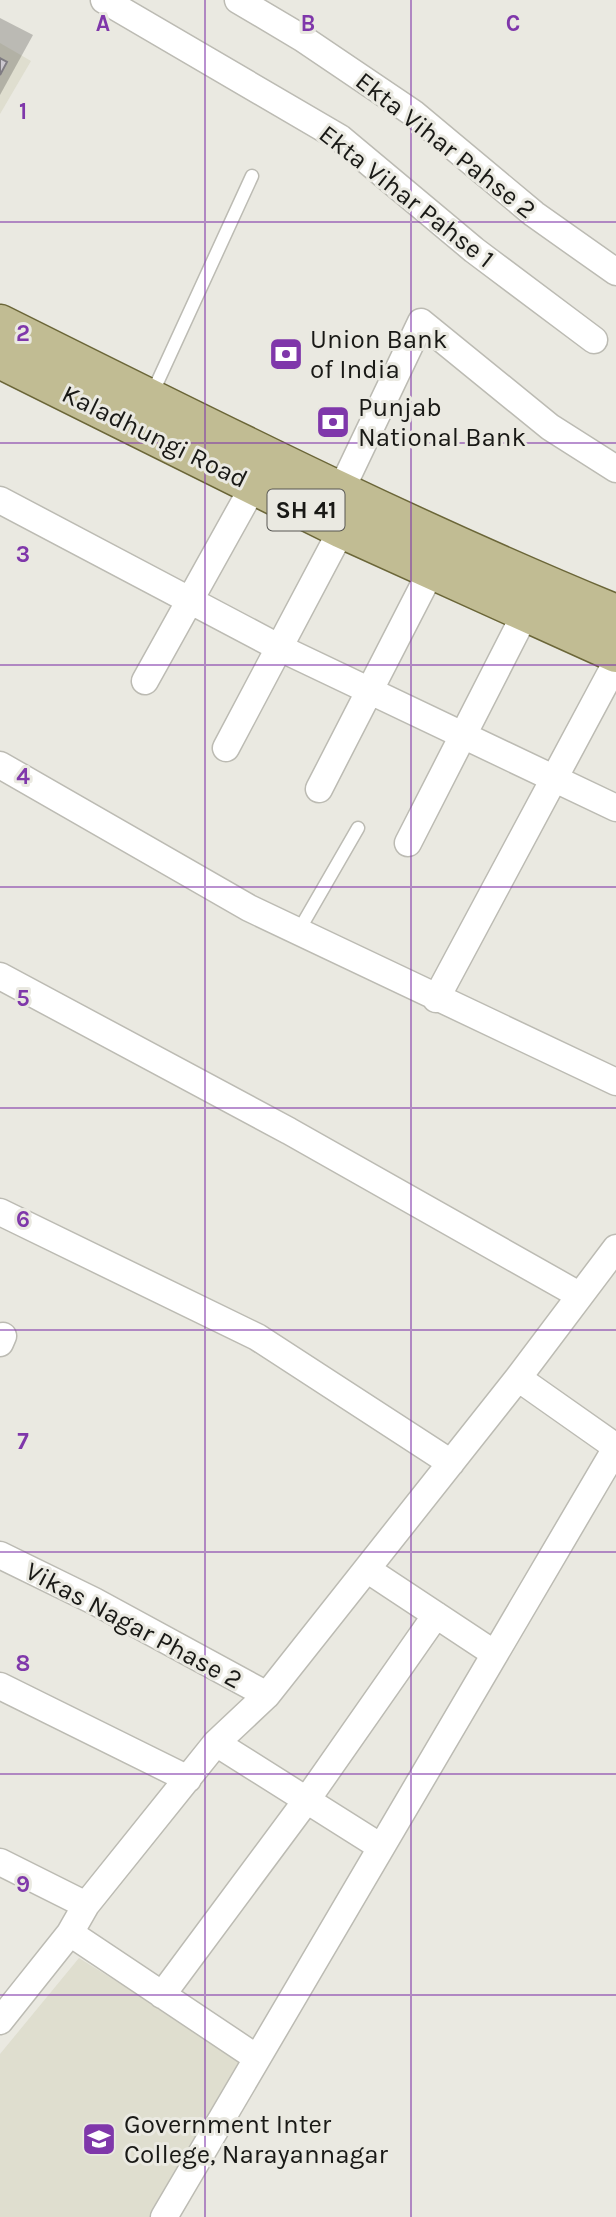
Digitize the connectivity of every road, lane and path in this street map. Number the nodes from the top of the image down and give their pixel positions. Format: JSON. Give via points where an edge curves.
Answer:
{"nodes":[{"id":1,"x":104,"y":0,"type":"edge"},
{"id":2,"x":238,"y":0,"type":"edge"},
{"id":3,"x":252,"y":176,"type":"dead end"},
{"id":4,"x":616,"y":272,"type":"edge"},
{"id":5,"x":0,"y":324,"type":"edge"},
{"id":6,"x":594,"y":340,"type":"dead end"},
{"id":7,"x":19,"y":357,"type":"edge"},
{"id":8,"x":150,"y":400,"type":"junction"},
{"id":9,"x":616,"y":469,"type":"edge"},
{"id":10,"x":254,"y":485,"type":"junction"},
{"id":11,"x":341,"y":490,"type":"junction"},
{"id":12,"x":0,"y":500,"type":"edge"},
{"id":13,"x":342,"y":529,"type":"junction"},
{"id":14,"x":431,"y":570,"type":"junction"},
{"id":15,"x":191,"y":598,"type":"junction"},
{"id":16,"x":525,"y":614,"type":"junction"},
{"id":17,"x":616,"y":614,"type":"edge"},
{"id":18,"x":280,"y":648,"type":"junction"},
{"id":19,"x":616,"y":653,"type":"edge"},
{"id":20,"x":616,"y":663,"type":"edge"},
{"id":21,"x":145,"y":681,"type":"dead end"},
{"id":22,"x":371,"y":691,"type":"junction"},
{"id":23,"x":464,"y":735,"type":"junction"},
{"id":24,"x":226,"y":748,"type":"dead end"},
{"id":25,"x":0,"y":765,"type":"edge"},
{"id":26,"x":554,"y":778,"type":"junction"},
{"id":27,"x":319,"y":789,"type":"dead end"},
{"id":28,"x":616,"y":808,"type":"edge"},
{"id":29,"x":358,"y":828,"type":"dead end"},
{"id":30,"x":408,"y":843,"type":"dead end"},
{"id":31,"x":298,"y":932,"type":"junction"},
{"id":32,"x":0,"y":976,"type":"edge"},
{"id":33,"x":436,"y":999,"type":"junction"},
{"id":34,"x":616,"y":1083,"type":"edge"},
{"id":35,"x":0,"y":1212,"type":"edge"},
{"id":36,"x":616,"y":1248,"type":"edge"},
{"id":37,"x":579,"y":1295,"type":"junction"},
{"id":38,"x":518,"y":1378,"type":"junction"},
{"id":39,"x":616,"y":1447,"type":"edge"},
{"id":40,"x":451,"y":1463,"type":"junction"},
{"id":41,"x":0,"y":1555,"type":"edge"},
{"id":42,"x":368,"y":1570,"type":"junction"},
{"id":43,"x":436,"y":1615,"type":"junction"},
{"id":44,"x":495,"y":1654,"type":"junction"},
{"id":45,"x":0,"y":1686,"type":"edge"},
{"id":46,"x":267,"y":1695,"type":"junction"},
{"id":47,"x":216,"y":1743,"type":"junction"},
{"id":48,"x":188,"y":1779,"type":"junction"},
{"id":49,"x":306,"y":1801,"type":"junction"},
{"id":50,"x":381,"y":1847,"type":"junction"},
{"id":51,"x":0,"y":1862,"type":"edge"},
{"id":52,"x":86,"y":1905,"type":"junction"},
{"id":53,"x":70,"y":1933,"type":"junction"},
{"id":54,"x":162,"y":1995,"type":"junction"},
{"id":55,"x":0,"y":2021,"type":"edge"},
{"id":56,"x":257,"y":2058,"type":"junction"},
{"id":57,"x":164,"y":2217,"type":"edge"}],
"edges":[{"from":1,"to":6,"type":"street","name":"Ekta Vihar Pahse 1","via":[[340,138],[474,250]]},
{"from":2,"to":4,"type":"street","name":"Ekta Vihar Pahse 2","via":[[413,113],[534,215]]},
{"from":3,"to":8,"type":"lane"},
{"from":5,"to":7,"type":"main road","name":"Kaladhungi Road","number":"SH 41"},
{"from":7,"to":8,"type":"main road","name":"Kaladhungi Road","number":"SH 41"},
{"from":7,"to":10,"type":"main road","name":"Kaladhungi Road","number":"SH 41"},
{"from":8,"to":11,"type":"main road","name":"Kaladhungi Road","number":"SH 41"},
{"from":9,"to":11,"type":"street","via":[[550,428],[421,321]]},
{"from":10,"to":13,"type":"main road","name":"Kaladhungi Road","number":"SH 41"},
{"from":10,"to":15,"type":"street"},
{"from":11,"to":17,"type":"main road","name":"Kaladhungi Road","number":"SH 41"},
{"from":12,"to":15,"type":"street"},
{"from":13,"to":14,"type":"main road","name":"Kaladhungi Road","number":"SH 41"},
{"from":13,"to":18,"type":"street"},
{"from":14,"to":16,"type":"main road","name":"Kaladhungi Road","number":"SH 41"},
{"from":14,"to":22,"type":"street"},
{"from":15,"to":18,"type":"street"},
{"from":15,"to":21,"type":"street"},
{"from":16,"to":19,"type":"main road","name":"Kaladhungi Road","number":"SH 41"},
{"from":16,"to":23,"type":"street"},
{"from":18,"to":22,"type":"street"},
{"from":18,"to":24,"type":"street"},
{"from":20,"to":26,"type":"street"},
{"from":22,"to":23,"type":"street"},
{"from":22,"to":27,"type":"street"},
{"from":23,"to":26,"type":"street"},
{"from":23,"to":30,"type":"street"},
{"from":25,"to":31,"type":"street"},
{"from":26,"to":28,"type":"street"},
{"from":26,"to":33,"type":"street"},
{"from":29,"to":31,"type":"lane"},
{"from":31,"to":33,"type":"street"},
{"from":32,"to":37,"type":"street","via":[[289,1131]]},
{"from":33,"to":34,"type":"street"},
{"from":35,"to":40,"type":"street","via":[[257,1337]]},
{"from":36,"to":37,"type":"street"},
{"from":37,"to":38,"type":"street"},
{"from":38,"to":39,"type":"street"},
{"from":38,"to":40,"type":"street"},
{"from":39,"to":44,"type":"street"},
{"from":40,"to":42,"type":"street"},
{"from":41,"to":46,"type":"street","name":"Vikas Nagar Phase 2"},
{"from":42,"to":43,"type":"street"},
{"from":42,"to":46,"type":"street"},
{"from":43,"to":44,"type":"street"},
{"from":43,"to":49,"type":"street"},
{"from":44,"to":50,"type":"street"},
{"from":45,"to":48,"type":"street"},
{"from":46,"to":47,"type":"street"},
{"from":47,"to":48,"type":"street"},
{"from":47,"to":49,"type":"street"},
{"from":48,"to":52,"type":"street"},
{"from":49,"to":50,"type":"street"},
{"from":49,"to":54,"type":"street"},
{"from":50,"to":56,"type":"street"},
{"from":51,"to":52,"type":"street"},
{"from":52,"to":53,"type":"street"},
{"from":53,"to":54,"type":"street"},
{"from":53,"to":55,"type":"street"},
{"from":54,"to":56,"type":"street"},
{"from":56,"to":57,"type":"street"}]}
